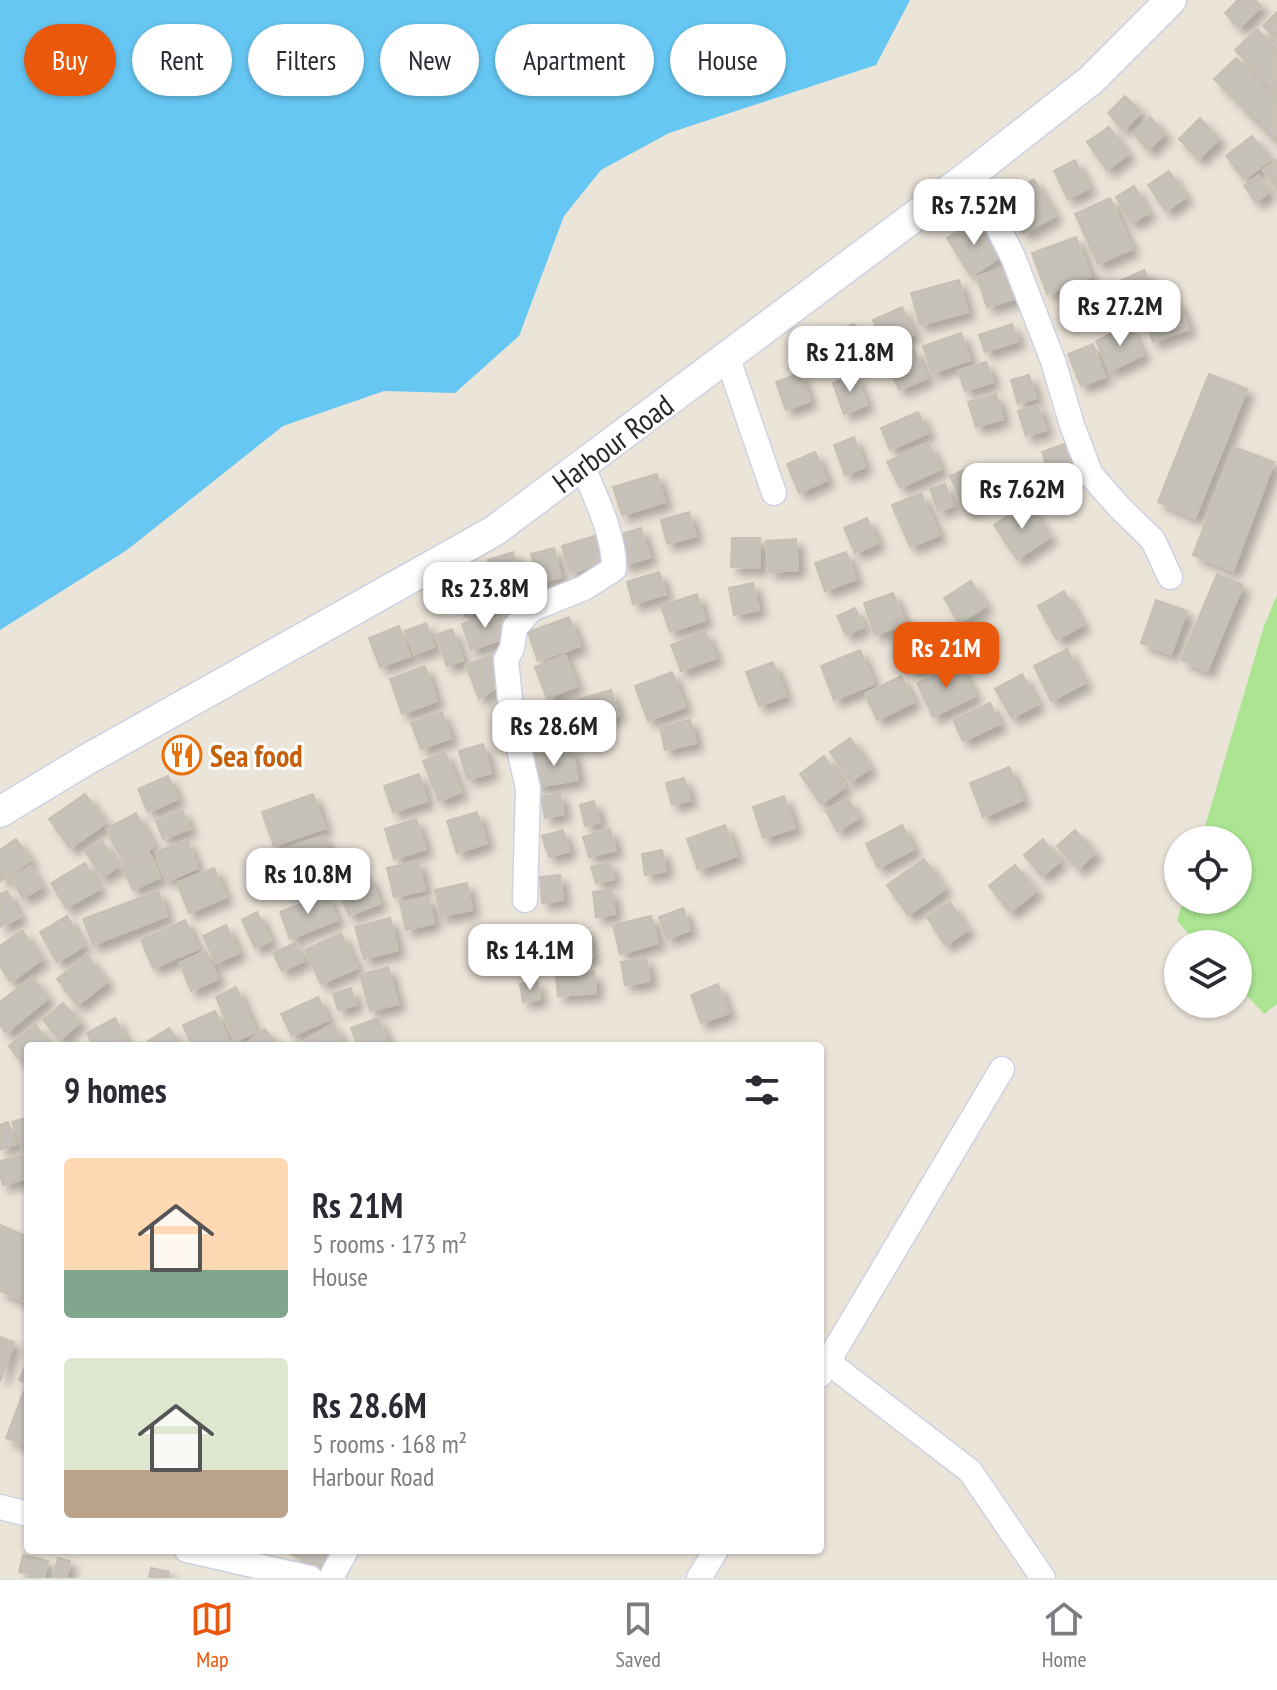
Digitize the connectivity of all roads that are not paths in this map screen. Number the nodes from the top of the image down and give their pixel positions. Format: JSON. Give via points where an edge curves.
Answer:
{"nodes":[{"id":1,"x":1171,"y":0,"type":"edge"},
{"id":2,"x":971,"y":174,"type":"junction"},
{"id":3,"x":727,"y":356,"type":"junction"},
{"id":4,"x":582,"y":465,"type":"junction"},
{"id":5,"x":774,"y":493,"type":"dead end"},
{"id":6,"x":1170,"y":577,"type":"dead end"},
{"id":7,"x":0,"y":812,"type":"edge"},
{"id":8,"x":525,"y":900,"type":"dead end"},
{"id":9,"x":1002,"y":1069,"type":"dead end"},
{"id":10,"x":824,"y":1368,"type":"edge"},
{"id":11,"x":0,"y":1507,"type":"edge"},
{"id":12,"x":24,"y":1513,"type":"edge"},
{"id":13,"x":205,"y":1554,"type":"edge"},
{"id":14,"x":344,"y":1554,"type":"edge"},
{"id":15,"x":714,"y":1554,"type":"edge"},
{"id":16,"x":310,"y":1578,"type":"edge"},
{"id":17,"x":331,"y":1578,"type":"edge"},
{"id":18,"x":699,"y":1578,"type":"edge"},
{"id":19,"x":1043,"y":1578,"type":"edge"}],
"edges":[{"from":1,"to":2,"type":"street","name":"Harbour Road","via":[[1091,80]]},
{"from":2,"to":3,"type":"street","name":"Harbour Road"},
{"from":2,"to":6,"type":"street","via":[[1013,257],[1091,475],[1153,540]]},
{"from":3,"to":4,"type":"street","name":"Harbour Road"},
{"from":3,"to":5,"type":"street"},
{"from":4,"to":7,"type":"street","name":"Harbour Road","via":[[494,531]]},
{"from":4,"to":8,"type":"street","via":[[608,534],[614,569],[532,609],[515,627],[506,660],[512,719],[528,788]]},
{"from":9,"to":10,"type":"street"},
{"from":10,"to":19,"type":"street","via":[[970,1471]]},
{"from":11,"to":12,"type":"street"},
{"from":13,"to":16,"type":"street"},
{"from":14,"to":17,"type":"street"},
{"from":15,"to":18,"type":"street"}]}
